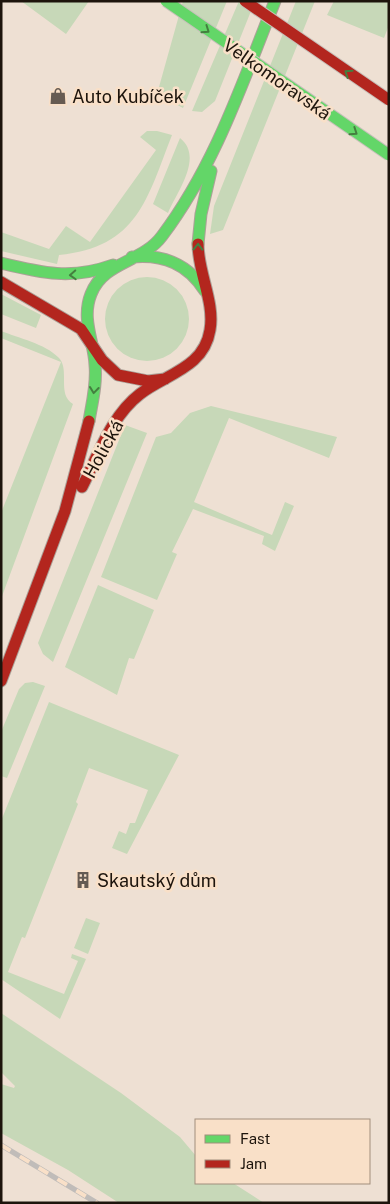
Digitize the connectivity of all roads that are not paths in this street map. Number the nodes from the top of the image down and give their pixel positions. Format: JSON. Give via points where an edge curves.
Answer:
{"nodes":[{"id":1,"x":166,"y":1,"type":"edge"},
{"id":2,"x":245,"y":1,"type":"edge"},
{"id":3,"x":275,"y":1,"type":"edge"},
{"id":4,"x":389,"y":100,"type":"edge"},
{"id":5,"x":219,"y":139,"type":"junction"},
{"id":6,"x":389,"y":155,"type":"edge"},
{"id":7,"x":132,"y":257,"type":"junction"},
{"id":8,"x":119,"y":262,"type":"junction"},
{"id":9,"x":1,"y":263,"type":"edge"},
{"id":10,"x":1,"y":282,"type":"edge"},
{"id":11,"x":207,"y":295,"type":"junction"},
{"id":12,"x":90,"y":343,"type":"junction"},
{"id":13,"x":174,"y":376,"type":"junction"},
{"id":14,"x":55,"y":542,"type":"junction"},
{"id":15,"x":1,"y":681,"type":"edge"}],
"edges":[{"from":1,"to":6,"type":"street","name":"Velkomoravská","one_way":true,"bridge":true},
{"from":4,"to":2,"type":"street","one_way":true,"bridge":true},
{"from":3,"to":5,"type":"street","name":"Holická"},
{"from":5,"to":7,"type":"street","name":"Holická","via":[[205,168],[160,240]]},
{"from":11,"to":5,"type":"street","name":"Holická","one_way":true,"via":[[198,256],[198,237]]},
{"from":7,"to":8,"type":"street","name":"Holická"},
{"from":7,"to":11,"type":"street","name":"Holická","via":[[152,255],[178,263],[194,275]]},
{"from":8,"to":9,"type":"street","one_way":true,"via":[[89,274],[61,276]]},
{"from":8,"to":12,"type":"street","name":"Holická","via":[[101,277],[88,300],[85,319]]},
{"from":10,"to":12,"type":"street","via":[[74,323],[87,335]]},
{"from":11,"to":13,"type":"street","name":"Holická","via":[[211,317],[207,341],[194,362]]},
{"from":12,"to":13,"type":"street","name":"Holická","via":[[118,375],[148,382]]},
{"from":12,"to":14,"type":"street","name":"Holická","one_way":true,"via":[[96,368],[91,408]]},
{"from":13,"to":14,"type":"street","name":"Holická","via":[[144,392],[125,410]]},
{"from":14,"to":15,"type":"street","name":"Holická"}]}
